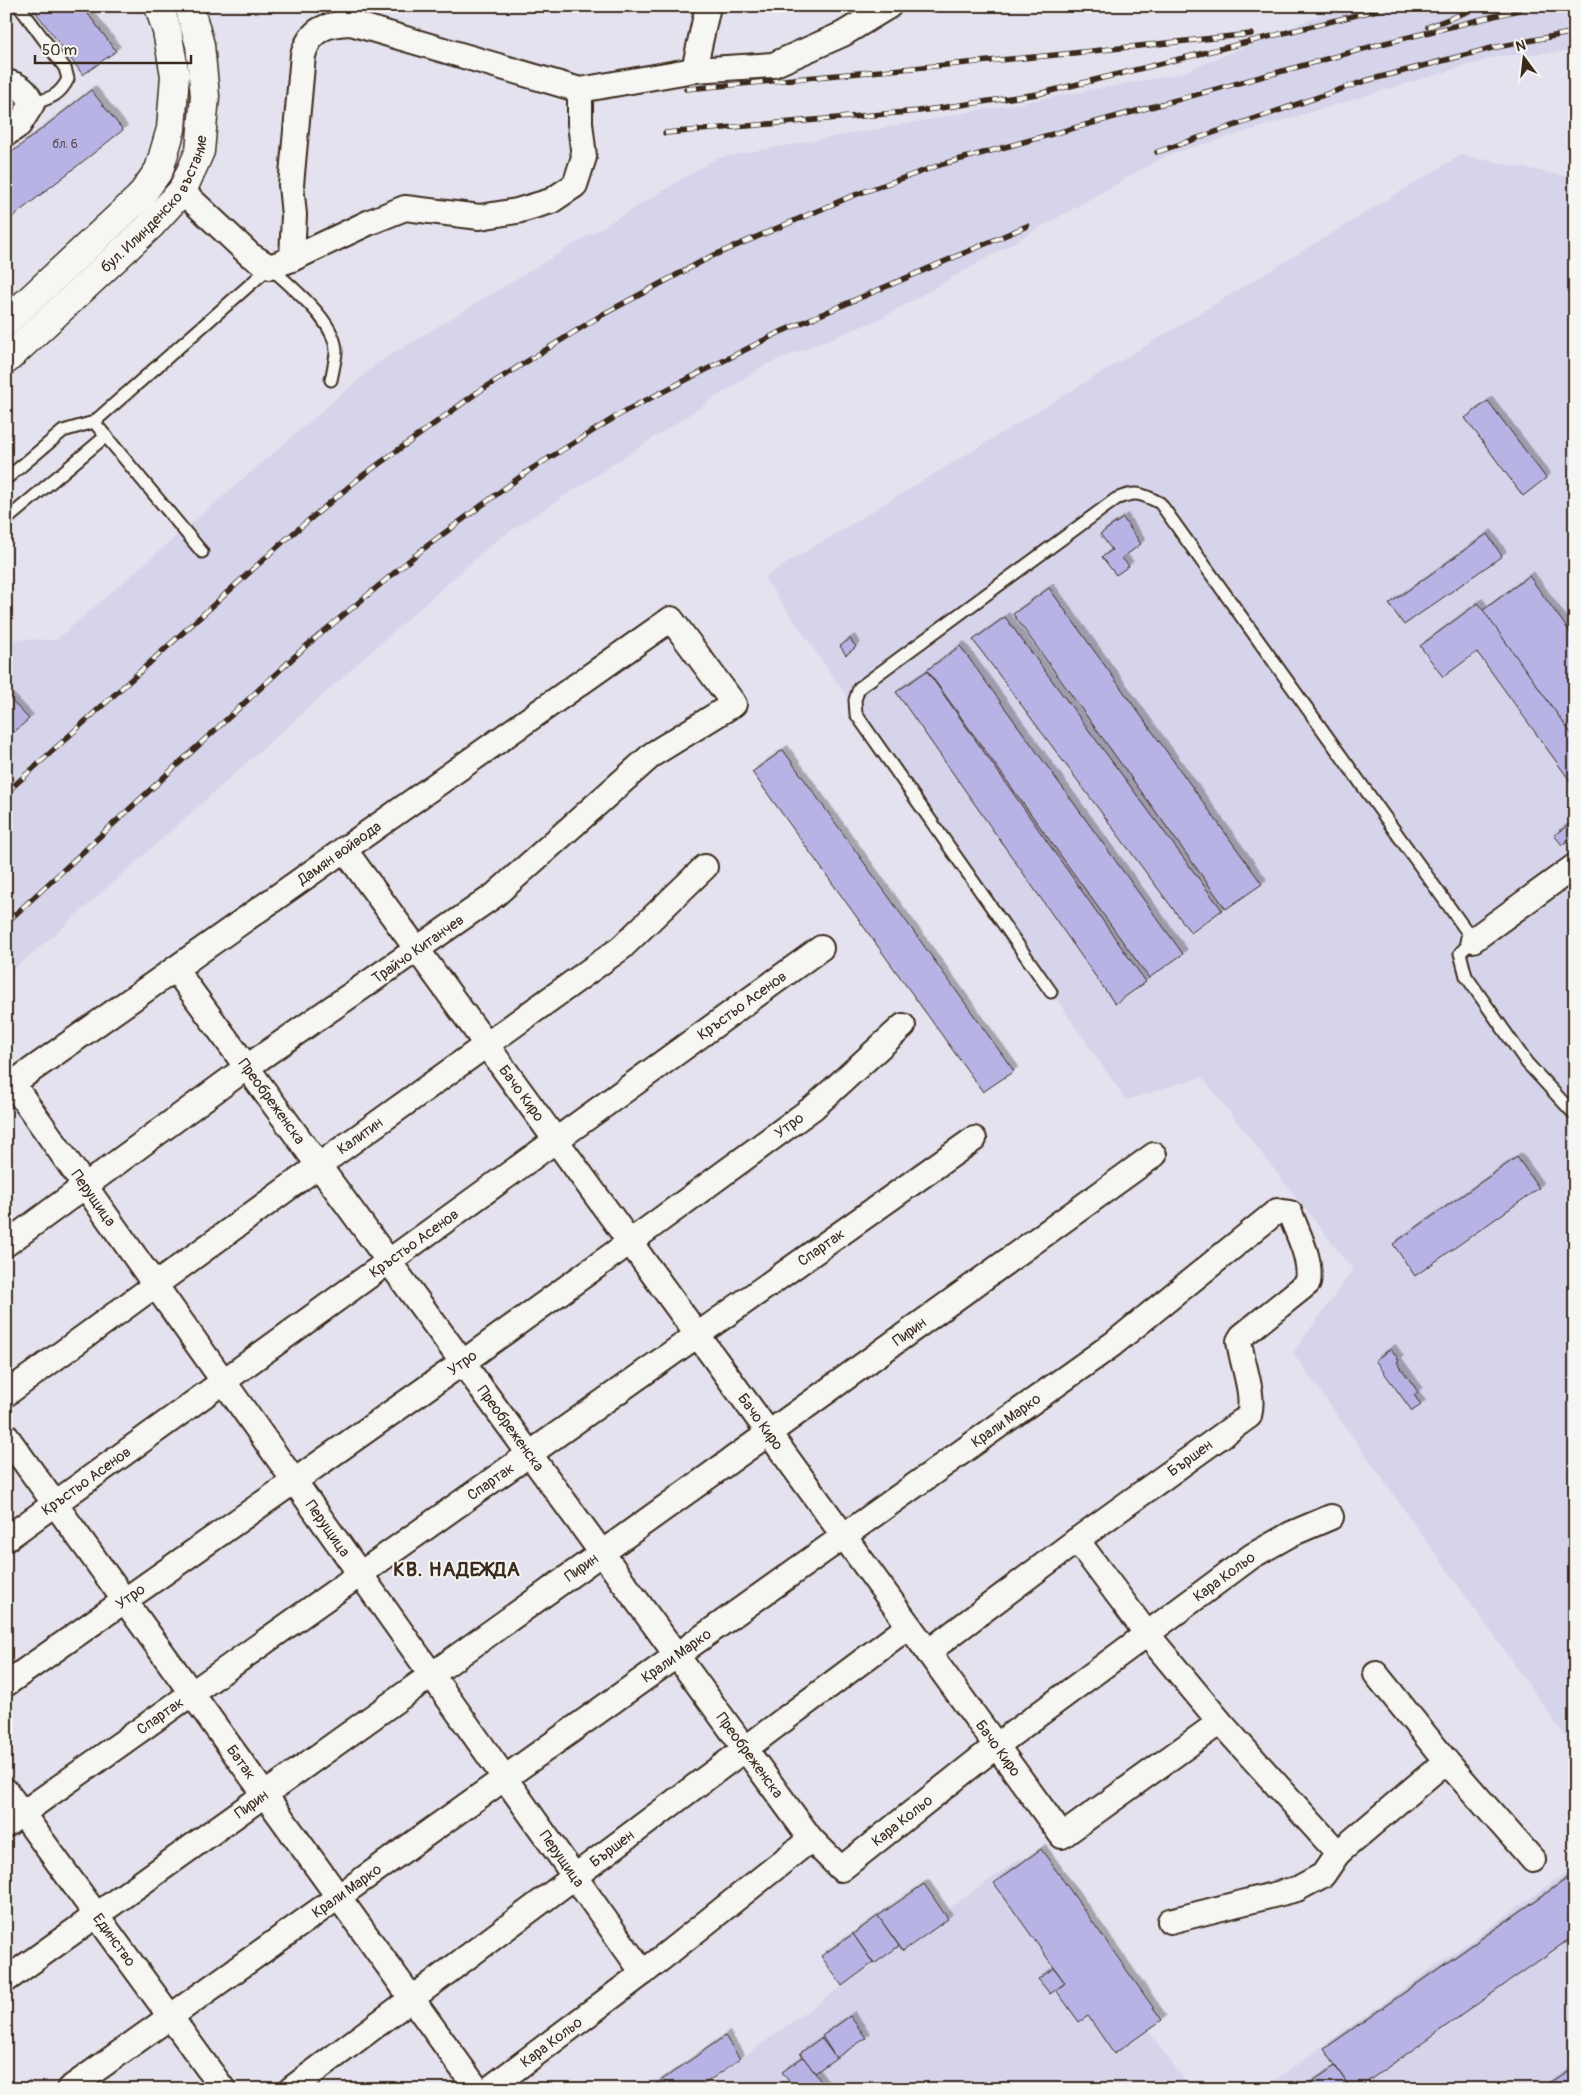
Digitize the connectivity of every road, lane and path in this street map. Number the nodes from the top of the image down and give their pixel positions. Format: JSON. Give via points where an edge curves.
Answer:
{"nodes":[{"id":1,"x":19,"y":6,"type":"edge"},
{"id":2,"x":158,"y":6,"type":"edge"},
{"id":3,"x":189,"y":6,"type":"edge"},
{"id":4,"x":708,"y":6,"type":"edge"},
{"id":5,"x":888,"y":6,"type":"edge"},
{"id":6,"x":694,"y":70,"type":"junction"},
{"id":7,"x":6,"y":82,"type":"edge"},
{"id":8,"x":580,"y":90,"type":"junction"},
{"id":9,"x":32,"y":104,"type":"junction"},
{"id":10,"x":6,"y":134,"type":"edge"},
{"id":11,"x":182,"y":191,"type":"junction"},
{"id":12,"x":281,"y":263,"type":"junction"},
{"id":13,"x":6,"y":322,"type":"edge"},
{"id":14,"x":6,"y":360,"type":"edge"},
{"id":15,"x":331,"y":380,"type":"dead end"},
{"id":16,"x":94,"y":422,"type":"junction"},
{"id":17,"x":106,"y":436,"type":"junction"},
{"id":18,"x":6,"y":479,"type":"edge"},
{"id":19,"x":6,"y":520,"type":"edge"},
{"id":20,"x":202,"y":552,"type":"dead end"},
{"id":21,"x":671,"y":619,"type":"joint"},
{"id":22,"x":344,"y":849,"type":"junction"},
{"id":23,"x":1575,"y":866,"type":"edge"},
{"id":24,"x":705,"y":867,"type":"dead end"},
{"id":25,"x":1473,"y":940,"type":"junction"},
{"id":26,"x":821,"y":948,"type":"dead end"},
{"id":27,"x":418,"y":950,"type":"junction"},
{"id":28,"x":175,"y":969,"type":"junction"},
{"id":29,"x":1051,"y":992,"type":"dead end"},
{"id":30,"x":903,"y":1026,"type":"dead end"},
{"id":31,"x":486,"y":1045,"type":"junction"},
{"id":32,"x":247,"y":1067,"type":"junction"},
{"id":33,"x":9,"y":1085,"type":"edge"},
{"id":34,"x":1575,"y":1115,"type":"edge"},
{"id":35,"x":974,"y":1140,"type":"dead end"},
{"id":36,"x":556,"y":1141,"type":"junction"},
{"id":37,"x":1154,"y":1155,"type":"dead end"},
{"id":38,"x":318,"y":1166,"type":"junction"},
{"id":39,"x":85,"y":1185,"type":"junction"},
{"id":40,"x":1277,"y":1211,"type":"joint"},
{"id":41,"x":630,"y":1242,"type":"junction"},
{"id":42,"x":6,"y":1244,"type":"edge"},
{"id":43,"x":389,"y":1262,"type":"junction"},
{"id":44,"x":156,"y":1285,"type":"junction"},
{"id":45,"x":698,"y":1335,"type":"junction"},
{"id":46,"x":462,"y":1363,"type":"junction"},
{"id":47,"x":224,"y":1382,"type":"junction"},
{"id":48,"x":6,"y":1394,"type":"edge"},
{"id":49,"x":769,"y":1433,"type":"junction"},
{"id":50,"x":6,"y":1436,"type":"edge"},
{"id":51,"x":530,"y":1454,"type":"junction"},
{"id":52,"x":294,"y":1480,"type":"junction"},
{"id":53,"x":56,"y":1504,"type":"junction"},
{"id":54,"x":1331,"y":1517,"type":"dead end"},
{"id":55,"x":843,"y":1536,"type":"junction"},
{"id":56,"x":6,"y":1540,"type":"edge"},
{"id":57,"x":1077,"y":1540,"type":"junction"},
{"id":58,"x":602,"y":1553,"type":"junction"},
{"id":59,"x":360,"y":1574,"type":"junction"},
{"id":60,"x":124,"y":1599,"type":"junction"},
{"id":61,"x":908,"y":1626,"type":"junction"},
{"id":62,"x":1147,"y":1634,"type":"junction"},
{"id":63,"x":928,"y":1652,"type":"junction"},
{"id":64,"x":676,"y":1655,"type":"junction"},
{"id":65,"x":1376,"y":1674,"type":"dead end"},
{"id":66,"x":432,"y":1675,"type":"junction"},
{"id":67,"x":6,"y":1684,"type":"edge"},
{"id":68,"x":192,"y":1693,"type":"junction"},
{"id":69,"x":1220,"y":1722,"type":"junction"},
{"id":70,"x":996,"y":1746,"type":"junction"},
{"id":71,"x":745,"y":1748,"type":"junction"},
{"id":72,"x":1446,"y":1761,"type":"junction"},
{"id":73,"x":505,"y":1777,"type":"junction"},
{"id":74,"x":6,"y":1791,"type":"edge"},
{"id":75,"x":265,"y":1794,"type":"junction"},
{"id":76,"x":14,"y":1819,"type":"edge"},
{"id":77,"x":811,"y":1839,"type":"junction"},
{"id":78,"x":1338,"y":1853,"type":"junction"},
{"id":79,"x":1533,"y":1860,"type":"dead end"},
{"id":80,"x":575,"y":1876,"type":"junction"},
{"id":81,"x":339,"y":1896,"type":"junction"},
{"id":82,"x":96,"y":1915,"type":"junction"},
{"id":83,"x":1170,"y":1921,"type":"dead end"},
{"id":84,"x":644,"y":1973,"type":"junction"},
{"id":85,"x":6,"y":1980,"type":"edge"},
{"id":86,"x":412,"y":1998,"type":"junction"},
{"id":87,"x":170,"y":2016,"type":"junction"},
{"id":88,"x":68,"y":2089,"type":"edge"},
{"id":89,"x":222,"y":2089,"type":"edge"},
{"id":90,"x":291,"y":2089,"type":"edge"},
{"id":91,"x":477,"y":2089,"type":"edge"},
{"id":92,"x":490,"y":2089,"type":"edge"}],
"edges":[{"from":1,"to":9,"type":"lane","via":[[65,68],[68,79],[62,90]]},
{"from":2,"to":13,"type":"main road","name":"бул. Илинденско въстание","via":[[167,31],[175,75],[171,129],[159,170],[140,198]]},
{"from":3,"to":11,"type":"main road","name":"бул. Илинденско въстание","via":[[200,44],[205,96],[200,151]]},
{"from":4,"to":6,"type":"street"},
{"from":5,"to":6,"type":"street","via":[[843,34],[773,65]]},
{"from":6,"to":8,"type":"street"},
{"from":7,"to":9,"type":"street","via":[[17,84],[28,93]]},
{"from":8,"to":12,"type":"street","via":[[584,157],[575,185],[551,201],[517,211],[480,216],[405,208]]},
{"from":8,"to":12,"type":"street","via":[[351,23],[317,30],[303,55],[291,185],[294,215]]},
{"from":9,"to":10,"type":"street","via":[[19,125]]},
{"from":11,"to":12,"type":"street","via":[[250,255]]},
{"from":11,"to":14,"type":"main road","name":"бул. Илинденско въстание","via":[[150,226]]},
{"from":12,"to":15,"type":"lane","via":[[330,330],[336,351]]},
{"from":12,"to":16,"type":"lane"},
{"from":16,"to":17,"type":"lane"},
{"from":16,"to":18,"type":"lane","via":[[63,430]]},
{"from":17,"to":19,"type":"lane"},
{"from":17,"to":20,"type":"lane"},
{"from":21,"to":22,"type":"street","name":"Дамян войвода"},
{"from":21,"to":27,"type":"street","name":"Трайчо Китанчев","via":[[734,704],[653,754],[495,896]]},
{"from":22,"to":27,"type":"street","name":"Бачо Киро"},
{"from":22,"to":28,"type":"street","name":"Дамян войвода"},
{"from":23,"to":25,"type":"street"},
{"from":24,"to":31,"type":"street","name":"Калитин","via":[[621,948]]},
{"from":25,"to":29,"type":"lane","via":[[1160,503],[1132,493],[1116,499],[859,688],[855,700],[856,714]]},
{"from":25,"to":34,"type":"lane","via":[[1460,953],[1466,976],[1527,1063]]},
{"from":26,"to":36,"type":"street","name":"Кръстьо Асенов"},
{"from":27,"to":31,"type":"street","name":"Бачо Киро"},
{"from":27,"to":32,"type":"street","name":"Трайчо Китанчев"},
{"from":28,"to":32,"type":"street","name":"Преобреженска"},
{"from":28,"to":33,"type":"street","name":"Дамян войвода"},
{"from":30,"to":41,"type":"street","name":"Утро","via":[[814,1106]]},
{"from":31,"to":36,"type":"street","name":"Бачо Киро"},
{"from":31,"to":38,"type":"street","name":"Калитин"},
{"from":32,"to":38,"type":"street","name":"Преобреженска"},
{"from":32,"to":39,"type":"street","name":"Трайчо Китанчев"},
{"from":33,"to":39,"type":"street","name":"Перущица"},
{"from":35,"to":45,"type":"street","name":"Спартак"},
{"from":36,"to":41,"type":"street","name":"Бачо Киро"},
{"from":36,"to":43,"type":"street","name":"Кръстьо Асенов"},
{"from":37,"to":49,"type":"street","name":"Пирин"},
{"from":38,"to":43,"type":"street","name":"Преобреженска"},
{"from":38,"to":44,"type":"street","name":"Калитин"},
{"from":39,"to":42,"type":"street","name":"Трайчо Китанчев"},
{"from":39,"to":44,"type":"street","name":"Перущица"},
{"from":40,"to":55,"type":"street","name":"Крали Марко","via":[[1113,1344]]},
{"from":40,"to":57,"type":"street","name":"Бършен","via":[[1290,1213],[1310,1272],[1308,1283],[1239,1341],[1250,1397],[1249,1416]]},
{"from":41,"to":45,"type":"street","name":"Бачо Киро"},
{"from":41,"to":46,"type":"street","name":"Утро"},
{"from":43,"to":46,"type":"street","name":"Преобреженска"},
{"from":43,"to":47,"type":"street","name":"Кръстьо Асенов"},
{"from":44,"to":47,"type":"street","name":"Перущица"},
{"from":44,"to":48,"type":"street","name":"Калитин"},
{"from":45,"to":49,"type":"street","name":"Бачо Киро"},
{"from":45,"to":51,"type":"street","name":"Спартак"},
{"from":46,"to":51,"type":"street","name":"Преобреженска"},
{"from":46,"to":52,"type":"street","name":"Утро"},
{"from":47,"to":52,"type":"street","name":"Перущица"},
{"from":47,"to":53,"type":"street","name":"Кръстьо Асенов"},
{"from":49,"to":55,"type":"street","name":"Бачо Киро"},
{"from":49,"to":58,"type":"street","name":"Пирин"},
{"from":50,"to":53,"type":"street","name":"Батак"},
{"from":51,"to":58,"type":"street","name":"Преобреженска"},
{"from":51,"to":59,"type":"street","name":"Спартак"},
{"from":52,"to":59,"type":"street","name":"Перущица"},
{"from":52,"to":60,"type":"street","name":"Утро"},
{"from":53,"to":56,"type":"street","name":"Кръстьо Асенов"},
{"from":53,"to":60,"type":"street","name":"Батак"},
{"from":54,"to":62,"type":"street","name":"Кара Кольо","via":[[1252,1556]]},
{"from":55,"to":61,"type":"street","name":"Бачо Киро"},
{"from":55,"to":64,"type":"street","name":"Крали Марко"},
{"from":57,"to":62,"type":"street"},
{"from":57,"to":63,"type":"street","name":"Бършен"},
{"from":58,"to":64,"type":"street","name":"Преобреженска"},
{"from":58,"to":66,"type":"street","name":"Пирин"},
{"from":59,"to":66,"type":"street","name":"Перущица"},
{"from":59,"to":68,"type":"street","name":"Спартак"},
{"from":60,"to":67,"type":"street","name":"Утро"},
{"from":60,"to":68,"type":"street","name":"Батак"},
{"from":61,"to":63,"type":"street","name":"Бачо Киро"},
{"from":61,"to":71,"type":"street","name":"Бършен"},
{"from":62,"to":69,"type":"street"},
{"from":62,"to":70,"type":"street","name":"Кара Кольо"},
{"from":63,"to":70,"type":"street","name":"Бачо Киро"},
{"from":64,"to":71,"type":"street","name":"Преобреженска"},
{"from":64,"to":73,"type":"street","name":"Крали Марко"},
{"from":65,"to":72,"type":"street"},
{"from":66,"to":73,"type":"street","name":"Перущица"},
{"from":66,"to":75,"type":"street","name":"Пирин"},
{"from":68,"to":75,"type":"street","name":"Батак"},
{"from":68,"to":76,"type":"street","name":"Спартак"},
{"from":69,"to":70,"type":"street","name":"Бачо Киро","via":[[1062,1836]]},
{"from":69,"to":78,"type":"street"},
{"from":70,"to":77,"type":"street","name":"Кара Кольо","via":[[841,1869]]},
{"from":71,"to":77,"type":"street","name":"Преобреженска"},
{"from":71,"to":80,"type":"street","name":"Бършен"},
{"from":72,"to":78,"type":"street"},
{"from":72,"to":79,"type":"street"},
{"from":73,"to":80,"type":"street","name":"Перущица"},
{"from":73,"to":81,"type":"street","name":"Крали Марко"},
{"from":74,"to":76,"type":"street","name":"Единство"},
{"from":75,"to":81,"type":"street","name":"Батак"},
{"from":75,"to":82,"type":"street","name":"Пирин"},
{"from":76,"to":82,"type":"street","name":"Единство"},
{"from":77,"to":84,"type":"street","name":"Кара Кольо"},
{"from":78,"to":83,"type":"street","via":[[1323,1875],[1297,1889]]},
{"from":80,"to":84,"type":"street","name":"Перущица"},
{"from":80,"to":86,"type":"street","name":"Бършен"},
{"from":81,"to":86,"type":"street","name":"Батак"},
{"from":81,"to":87,"type":"street","name":"Крали Марко"},
{"from":82,"to":85,"type":"street","name":"Пирин"},
{"from":82,"to":87,"type":"street","name":"Единство"},
{"from":84,"to":92,"type":"street","name":"Кара Кольо"},
{"from":86,"to":90,"type":"street","name":"Бършен"},
{"from":86,"to":91,"type":"street","name":"Батак"},
{"from":87,"to":88,"type":"street","name":"Крали Марко"},
{"from":87,"to":89,"type":"street","name":"Единство"}]}
